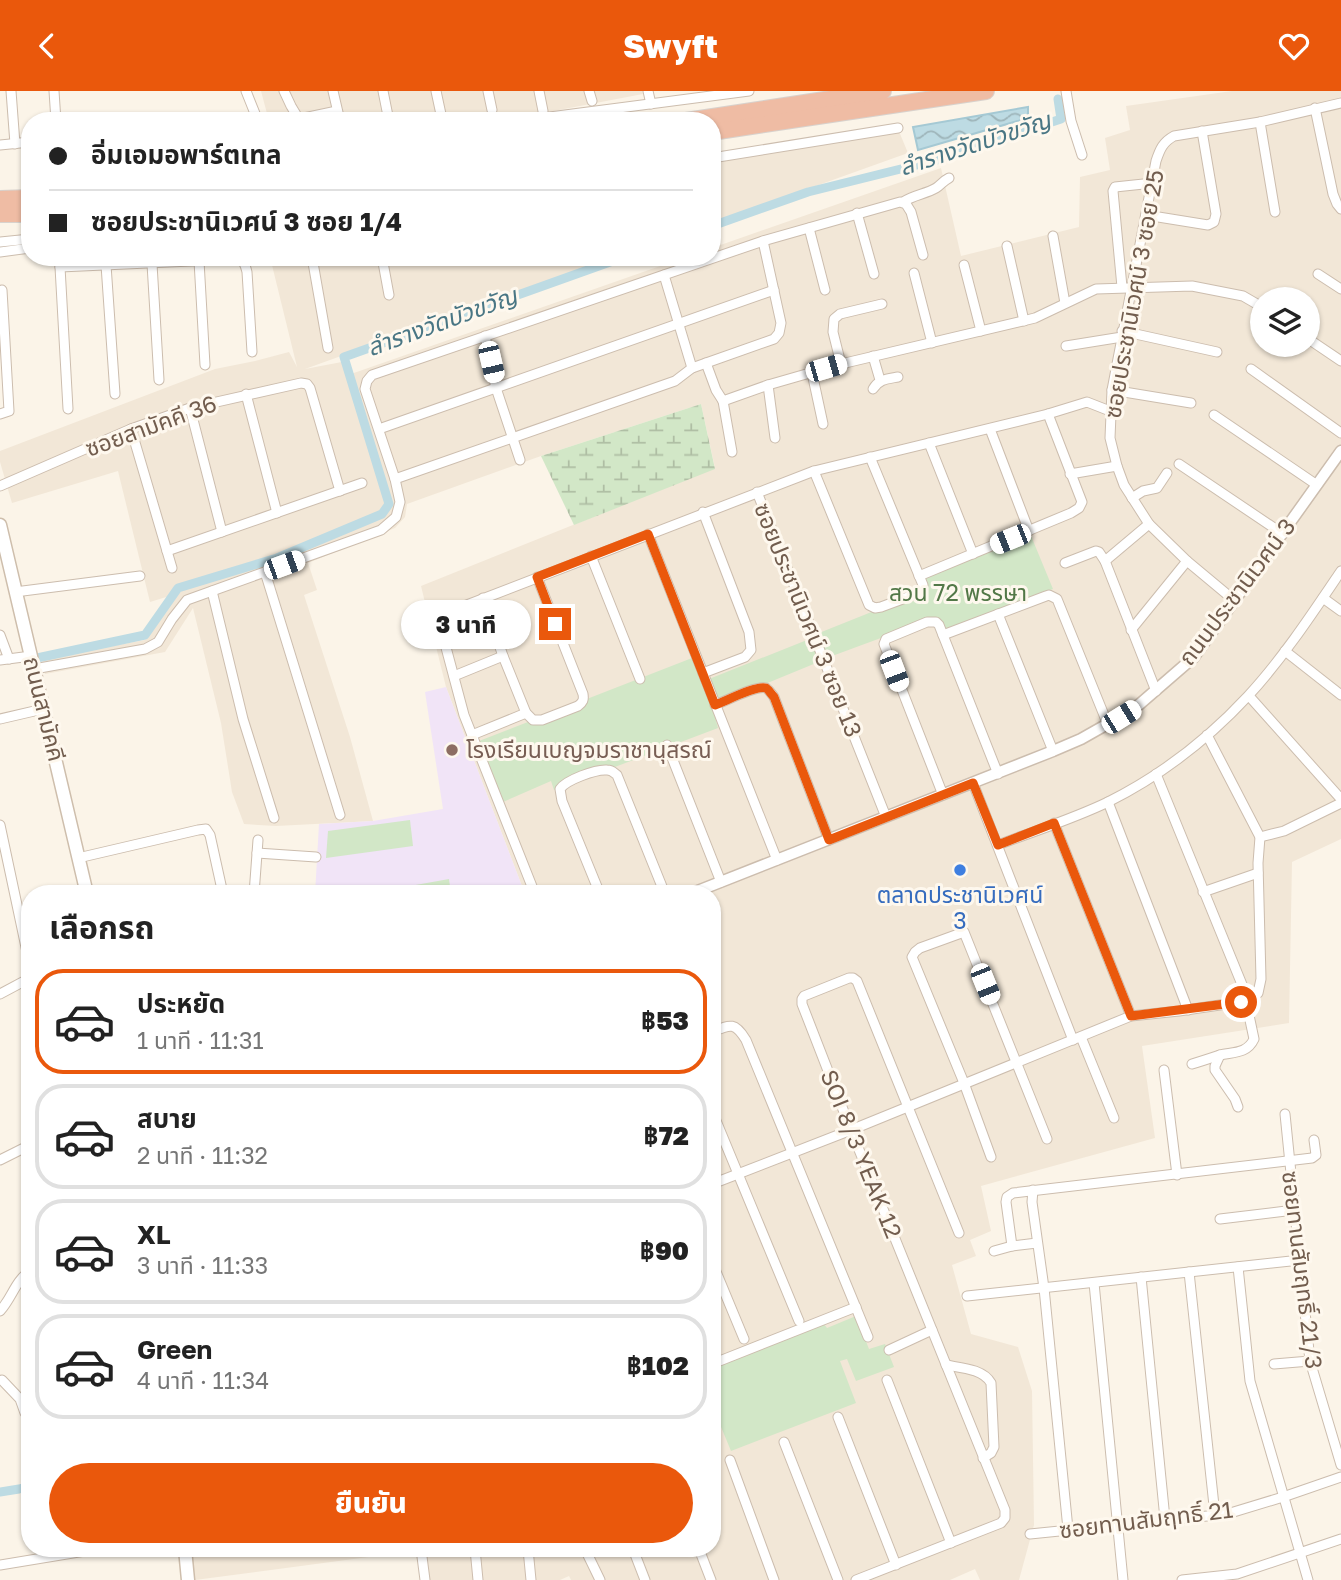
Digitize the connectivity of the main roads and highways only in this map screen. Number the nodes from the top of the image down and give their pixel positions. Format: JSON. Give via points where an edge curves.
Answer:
{"nodes":[{"id":1,"x":883,"y":91,"type":"edge"},
{"id":2,"x":986,"y":91,"type":"edge"},
{"id":3,"x":721,"y":116,"type":"edge"},
{"id":4,"x":721,"y":131,"type":"edge"},
{"id":5,"x":21,"y":198,"type":"edge"},
{"id":6,"x":0,"y":199,"type":"edge"},
{"id":7,"x":21,"y":213,"type":"edge"},
{"id":8,"x":0,"y":214,"type":"edge"},
{"id":9,"x":0,"y":524,"type":"edge"},
{"id":10,"x":85,"y":885,"type":"edge"},
{"id":11,"x":186,"y":1557,"type":"edge"},
{"id":12,"x":188,"y":1580,"type":"edge"}],
"edges":[{"from":1,"to":3,"type":"highway"},
{"from":2,"to":4,"type":"highway"},
{"from":5,"to":6,"type":"highway"},
{"from":7,"to":8,"type":"highway"},
{"from":9,"to":10,"type":"main road","name":"ถนนสามัคคี"},
{"from":11,"to":12,"type":"main road"}]}
